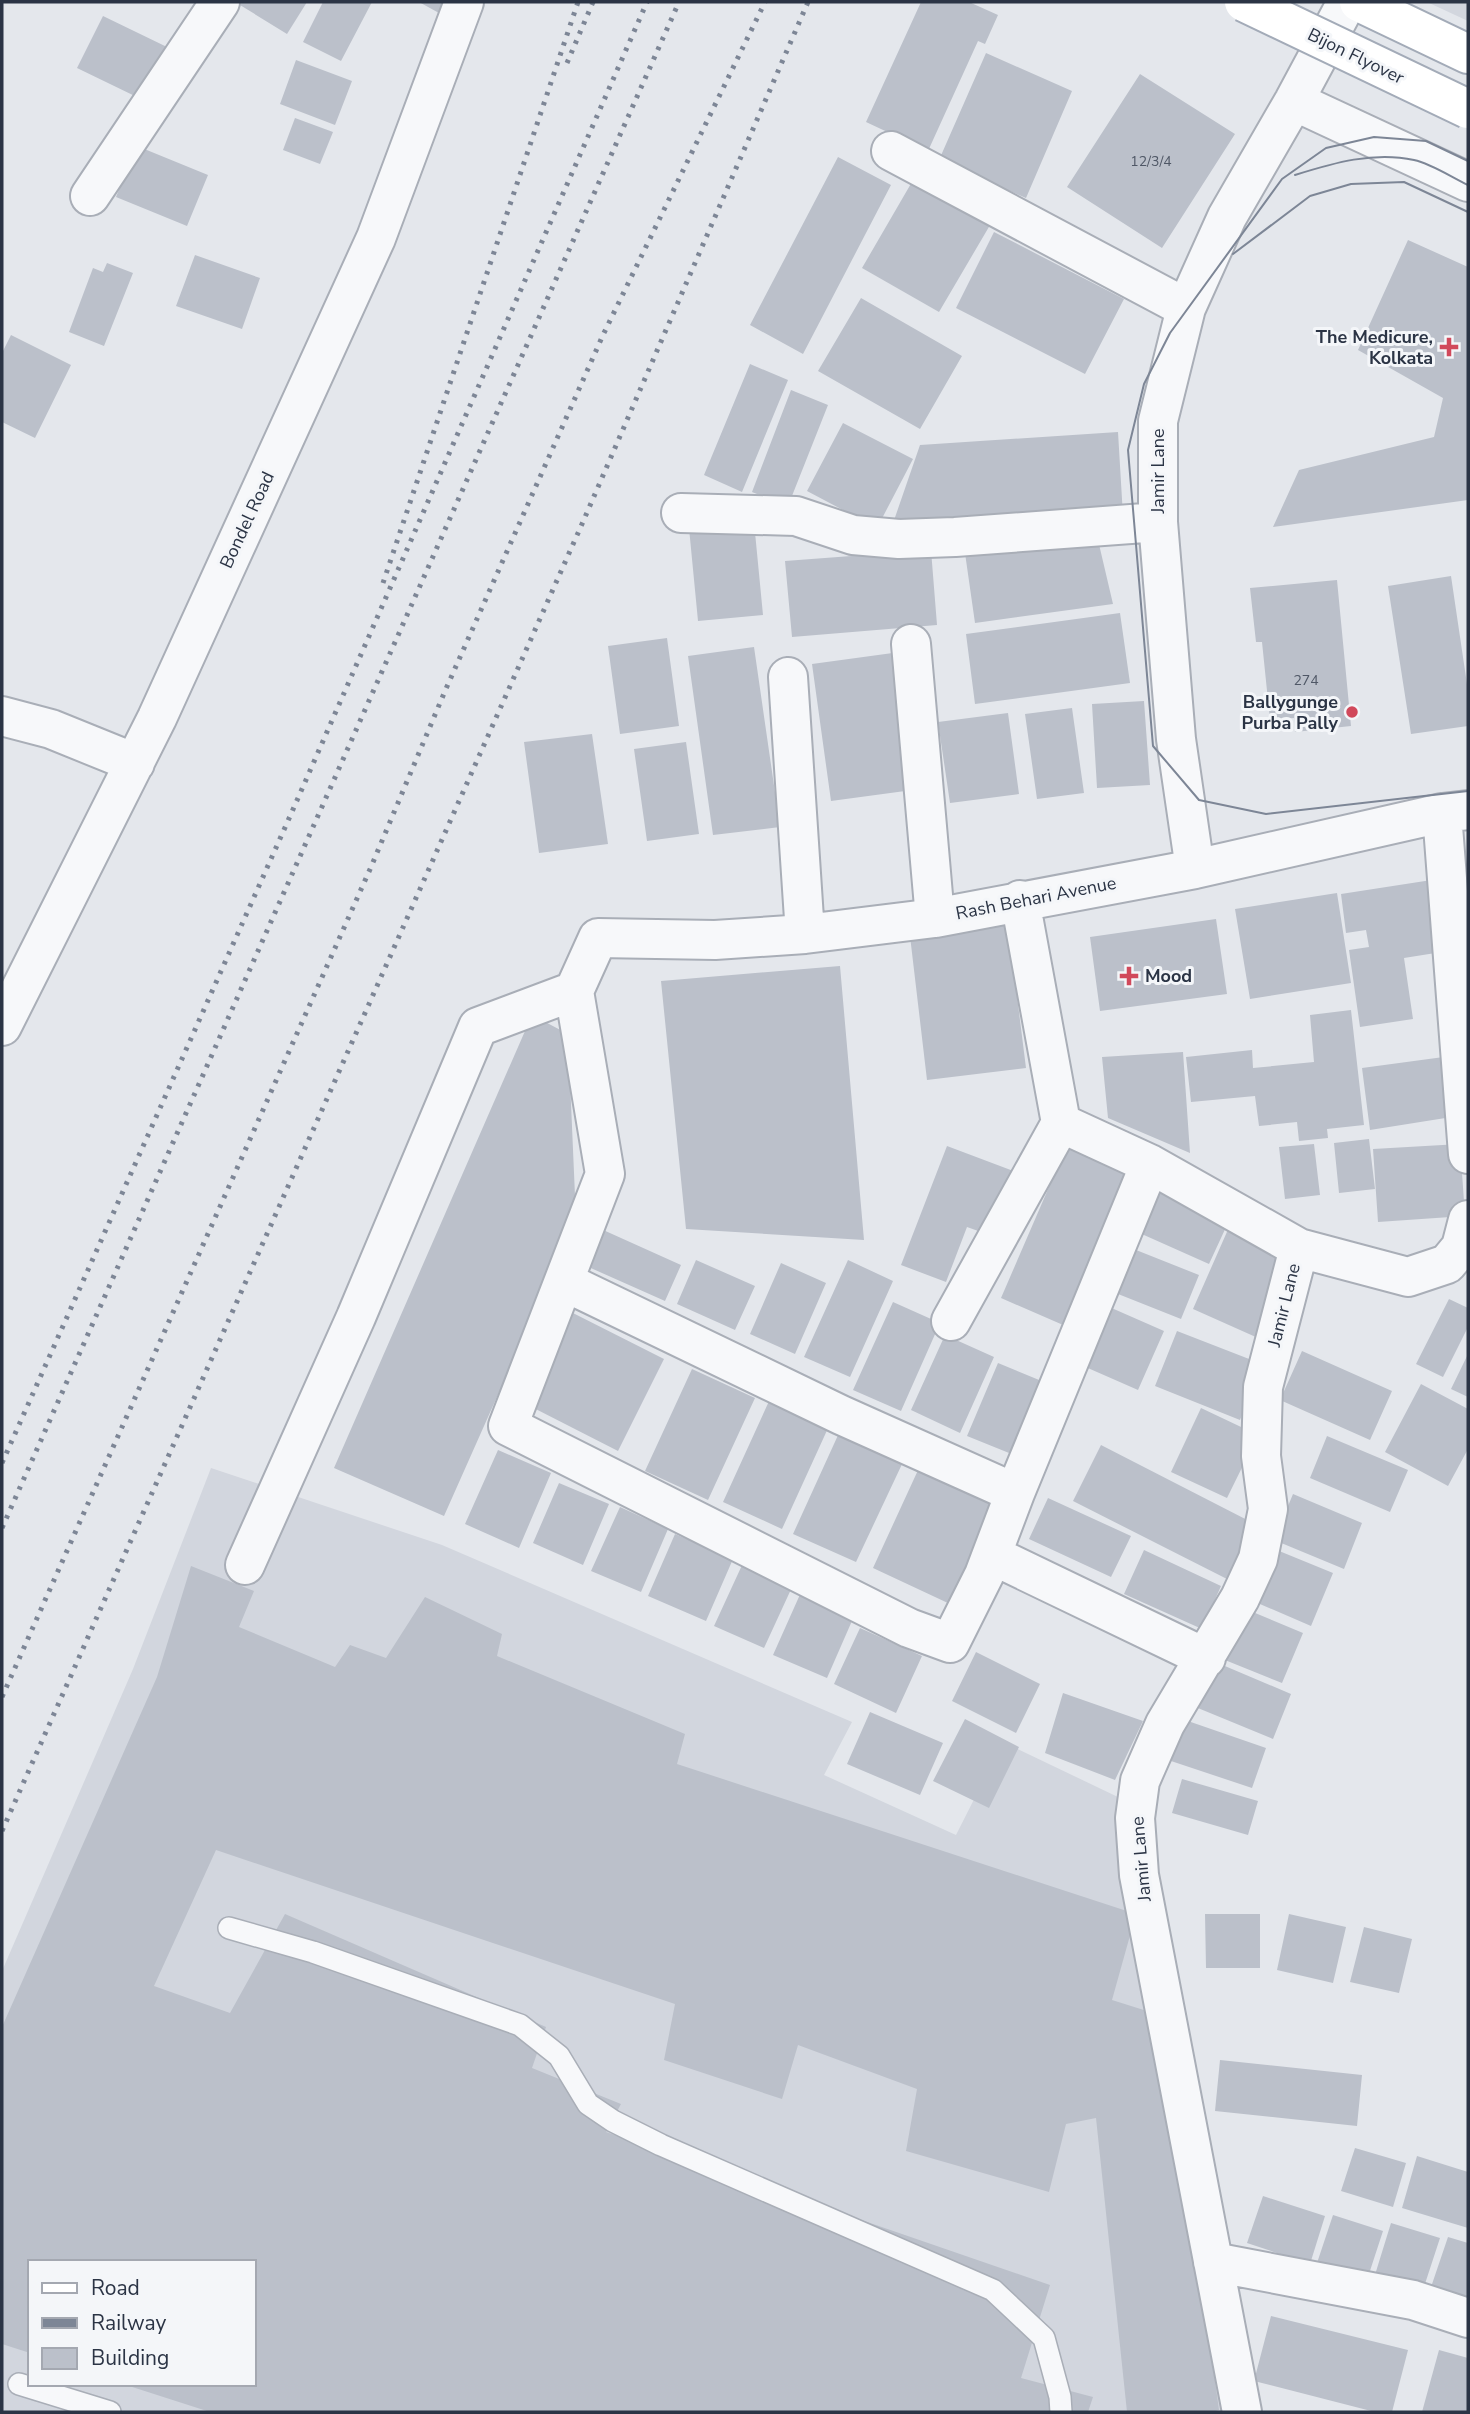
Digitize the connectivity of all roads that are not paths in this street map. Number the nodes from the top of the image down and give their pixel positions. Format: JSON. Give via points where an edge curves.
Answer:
{"nodes":[{"id":1,"x":220,"y":2,"type":"edge"},
{"id":2,"x":464,"y":2,"type":"edge"},
{"id":3,"x":1244,"y":2,"type":"edge"},
{"id":4,"x":1347,"y":2,"type":"edge"},
{"id":5,"x":1359,"y":2,"type":"edge"},
{"id":6,"x":1468,"y":54,"type":"edge"},
{"id":7,"x":1294,"y":101,"type":"junction"},
{"id":8,"x":1468,"y":109,"type":"edge"},
{"id":9,"x":891,"y":151,"type":"dead end"},
{"id":10,"x":1468,"y":182,"type":"edge"},
{"id":11,"x":90,"y":196,"type":"dead end"},
{"id":12,"x":1186,"y":307,"type":"junction"},
{"id":13,"x":681,"y":513,"type":"dead end"},
{"id":14,"x":1158,"y":522,"type":"junction"},
{"id":15,"x":911,"y":644,"type":"dead end"},
{"id":16,"x":788,"y":677,"type":"dead end"},
{"id":17,"x":2,"y":716,"type":"edge"},
{"id":18,"x":135,"y":763,"type":"junction"},
{"id":19,"x":1455,"y":812,"type":"edge"},
{"id":20,"x":1195,"y":869,"type":"junction"},
{"id":21,"x":1020,"y":900,"type":"junction"},
{"id":22,"x":935,"y":918,"type":"junction"},
{"id":23,"x":805,"y":934,"type":"junction"},
{"id":24,"x":573,"y":991,"type":"junction"},
{"id":25,"x":2,"y":1026,"type":"edge"},
{"id":26,"x":1061,"y":1123,"type":"junction"},
{"id":27,"x":1468,"y":1154,"type":"edge"},
{"id":28,"x":1150,"y":1164,"type":"junction"},
{"id":29,"x":1468,"y":1220,"type":"edge"},
{"id":30,"x":1299,"y":1248,"type":"junction"},
{"id":31,"x":565,"y":1282,"type":"junction"},
{"id":32,"x":951,"y":1321,"type":"dead end"},
{"id":33,"x":1015,"y":1493,"type":"junction"},
{"id":34,"x":992,"y":1555,"type":"junction"},
{"id":35,"x":245,"y":1565,"type":"dead end"},
{"id":36,"x":1206,"y":1658,"type":"junction"},
{"id":37,"x":229,"y":1928,"type":"dead end"},
{"id":38,"x":1213,"y":2262,"type":"junction"},
{"id":39,"x":1468,"y":2318,"type":"edge"},
{"id":40,"x":19,"y":2384,"type":"dead end"},
{"id":41,"x":110,"y":2412,"type":"edge"},
{"id":42,"x":1061,"y":2412,"type":"edge"},
{"id":43,"x":1242,"y":2412,"type":"edge"}],
"edges":[{"from":1,"to":11,"type":"street"},
{"from":2,"to":18,"type":"street","name":"Bondel Road","via":[[376,238]]},
{"from":3,"to":8,"type":"main road","name":"Bijon Flyover","bridge":true},
{"from":4,"to":7,"type":"street","name":"Jamir Lane"},
{"from":5,"to":6,"type":"main road"},
{"from":7,"to":10,"type":"street"},
{"from":7,"to":12,"type":"street","name":"Jamir Lane","via":[[1227,217]]},
{"from":9,"to":12,"type":"street"},
{"from":12,"to":14,"type":"street","name":"Jamir Lane","via":[[1158,421]]},
{"from":13,"to":14,"type":"street","via":[[796,516],[853,535],[899,539]]},
{"from":14,"to":20,"type":"street","name":"Jamir Lane","via":[[1176,739]]},
{"from":15,"to":22,"type":"street"},
{"from":16,"to":23,"type":"street"},
{"from":17,"to":18,"type":"street","via":[[51,729]]},
{"from":18,"to":25,"type":"street","name":"Bondel Road"},
{"from":19,"to":20,"type":"street","name":"Rash Behari Avenue"},
{"from":19,"to":27,"type":"street"},
{"from":20,"to":21,"type":"street","name":"Rash Behari Avenue"},
{"from":21,"to":22,"type":"street","name":"Rash Behari Avenue"},
{"from":21,"to":26,"type":"street"},
{"from":22,"to":23,"type":"street","name":"Rash Behari Avenue"},
{"from":23,"to":24,"type":"street","name":"Rash Behari Avenue","via":[[715,940],[598,938]]},
{"from":24,"to":31,"type":"street","via":[[605,1174]]},
{"from":24,"to":35,"type":"street","via":[[478,1027]]},
{"from":26,"to":28,"type":"street","name":"Jamir Lane"},
{"from":26,"to":32,"type":"street"},
{"from":28,"to":30,"type":"street","name":"Jamir Lane"},
{"from":28,"to":33,"type":"street"},
{"from":29,"to":30,"type":"street","name":"Jamir Lane","via":[[1461,1247],[1447,1264],[1408,1277]]},
{"from":30,"to":36,"type":"street","name":"Jamir Lane","via":[[1263,1387],[1261,1456],[1268,1509],[1258,1559]]},
{"from":31,"to":33,"type":"street"},
{"from":31,"to":34,"type":"street","via":[[508,1426],[887,1617],[950,1643]]},
{"from":33,"to":34,"type":"street"},
{"from":34,"to":36,"type":"street"},
{"from":36,"to":38,"type":"street","name":"Jamir Lane","via":[[1155,1747],[1140,1781],[1135,1818],[1139,1875]]},
{"from":37,"to":42,"type":"lane","via":[[313,1952],[520,2025],[559,2056],[588,2104],[613,2121],[993,2290],[1044,2338]]},
{"from":38,"to":39,"type":"street","via":[[1413,2300]]},
{"from":38,"to":43,"type":"street","name":"Jamir Lane"},
{"from":40,"to":41,"type":"lane"}]}
